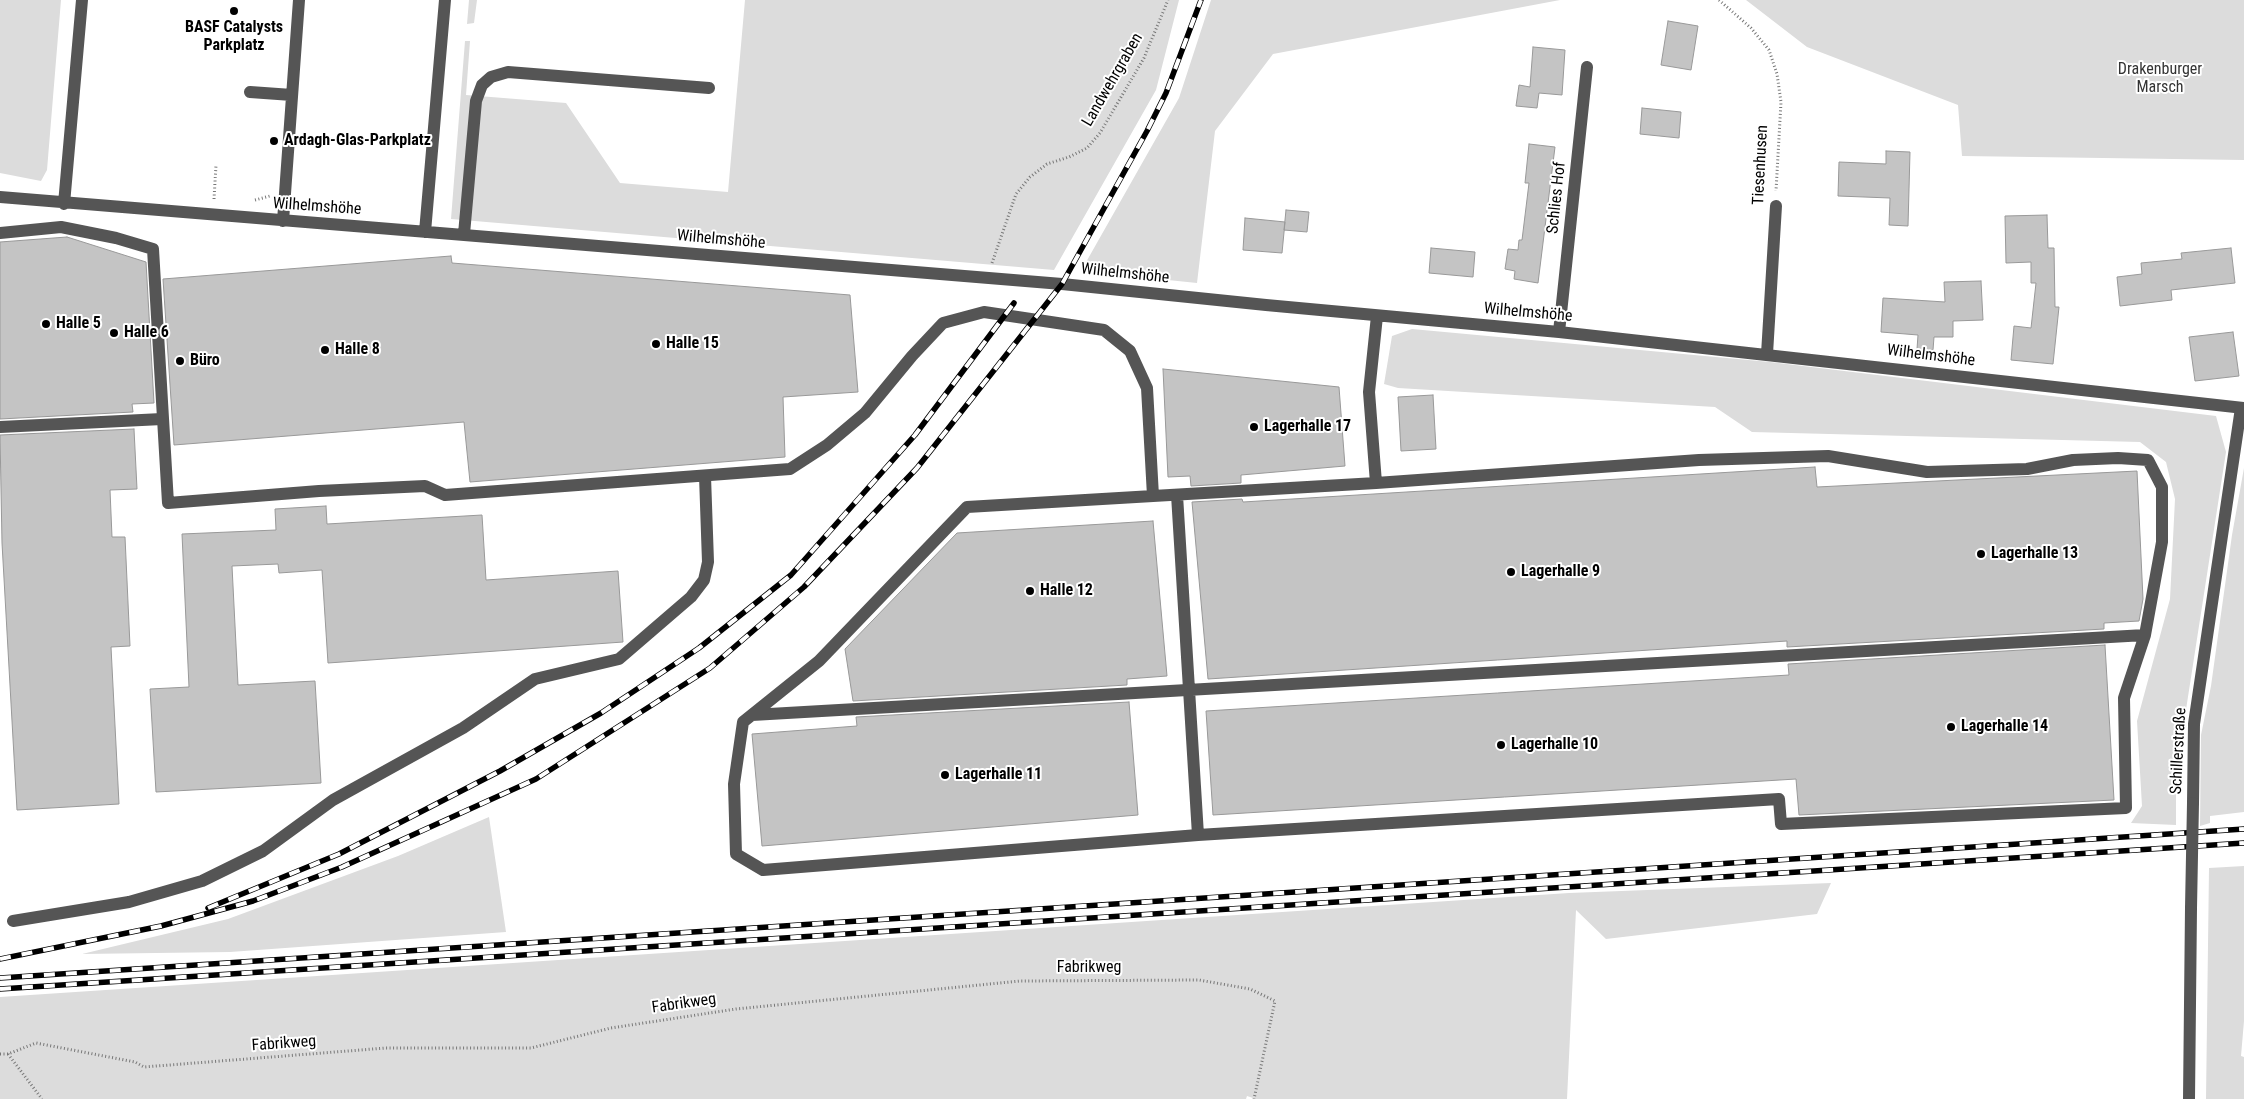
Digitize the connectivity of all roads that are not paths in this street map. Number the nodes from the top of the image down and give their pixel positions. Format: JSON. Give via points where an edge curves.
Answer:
{"nodes":[{"id":1,"x":82,"y":0,"type":"edge"},
{"id":2,"x":299,"y":0,"type":"edge"},
{"id":3,"x":445,"y":0,"type":"edge"},
{"id":4,"x":1587,"y":67,"type":"dead end"},
{"id":5,"x":709,"y":88,"type":"dead end"},
{"id":6,"x":250,"y":92,"type":"dead end"},
{"id":7,"x":292,"y":95,"type":"junction"},
{"id":8,"x":0,"y":197,"type":"edge"},
{"id":9,"x":64,"y":204,"type":"junction"},
{"id":10,"x":1776,"y":206,"type":"road end"},
{"id":11,"x":283,"y":221,"type":"junction"},
{"id":12,"x":426,"y":232,"type":"junction"},
{"id":13,"x":0,"y":233,"type":"edge"},
{"id":14,"x":464,"y":234,"type":"junction"},
{"id":15,"x":1377,"y":316,"type":"junction"},
{"id":16,"x":1559,"y":332,"type":"junction"},
{"id":17,"x":1767,"y":354,"type":"junction"},
{"id":18,"x":2242,"y":408,"type":"edge"},
{"id":19,"x":162,"y":418,"type":"junction"},
{"id":20,"x":0,"y":427,"type":"edge"},
{"id":21,"x":705,"y":476,"type":"junction"},
{"id":22,"x":1376,"y":483,"type":"junction"},
{"id":23,"x":1177,"y":495,"type":"junction"},
{"id":24,"x":1153,"y":496,"type":"junction"},
{"id":25,"x":2145,"y":635,"type":"junction"},
{"id":26,"x":1189,"y":689,"type":"junction"},
{"id":27,"x":752,"y":715,"type":"junction"},
{"id":28,"x":1198,"y":835,"type":"junction"},
{"id":29,"x":12,"y":921,"type":"dead end"},
{"id":30,"x":2188,"y":1099,"type":"edge"}],
"edges":[{"from":1,"to":9,"type":"street"},
{"from":2,"to":7,"type":"street"},
{"from":3,"to":12,"type":"street"},
{"from":4,"to":16,"type":"street","name":"Schlies Hof"},
{"from":5,"to":14,"type":"street","via":[[508,72],[491,77],[482,85],[476,101]]},
{"from":6,"to":7,"type":"street"},
{"from":7,"to":11,"type":"street"},
{"from":8,"to":9,"type":"street","name":"Wilhelmshöhe"},
{"from":9,"to":11,"type":"street","name":"Wilhelmshöhe"},
{"from":10,"to":17,"type":"street","name":"Tiesenhusen"},
{"from":11,"to":12,"type":"street","name":"Wilhelmshöhe"},
{"from":12,"to":14,"type":"street","name":"Wilhelmshöhe"},
{"from":13,"to":19,"type":"street","via":[[61,227],[152,249]]},
{"from":14,"to":15,"type":"street","name":"Wilhelmshöhe","via":[[988,277]]},
{"from":15,"to":16,"type":"street","name":"Wilhelmshöhe"},
{"from":15,"to":22,"type":"street","via":[[1369,392]]},
{"from":16,"to":17,"type":"street","name":"Wilhelmshöhe"},
{"from":17,"to":18,"type":"street","name":"Wilhelmshöhe"},
{"from":18,"to":30,"type":"street","name":"Schillerstraße","bridge":true,"via":[[2194,724]]},
{"from":19,"to":20,"type":"street"},
{"from":19,"to":21,"type":"street","via":[[168,504],[425,486],[445,495]]},
{"from":21,"to":24,"type":"street","via":[[790,469],[828,445],[865,413],[943,323],[984,312],[1104,330],[1130,351],[1147,388]]},
{"from":21,"to":29,"type":"street","via":[[708,562],[704,580],[691,597],[619,659],[535,679],[463,728],[333,800],[263,851],[202,881],[129,902]]},
{"from":22,"to":23,"type":"street"},
{"from":22,"to":25,"type":"street","via":[[1699,460],[1828,456],[1927,472],[2027,469],[2118,458],[2148,460],[2162,487],[2162,542]]},
{"from":23,"to":24,"type":"street"},
{"from":23,"to":26,"type":"street"},
{"from":24,"to":27,"type":"street","via":[[967,507],[819,660]]},
{"from":25,"to":26,"type":"street"},
{"from":25,"to":28,"type":"street","via":[[2124,698],[2126,808],[1781,824],[1779,799]]},
{"from":26,"to":27,"type":"street"},
{"from":26,"to":28,"type":"street"},
{"from":27,"to":28,"type":"street","via":[[743,722],[734,784],[736,854],[763,870]]}]}
